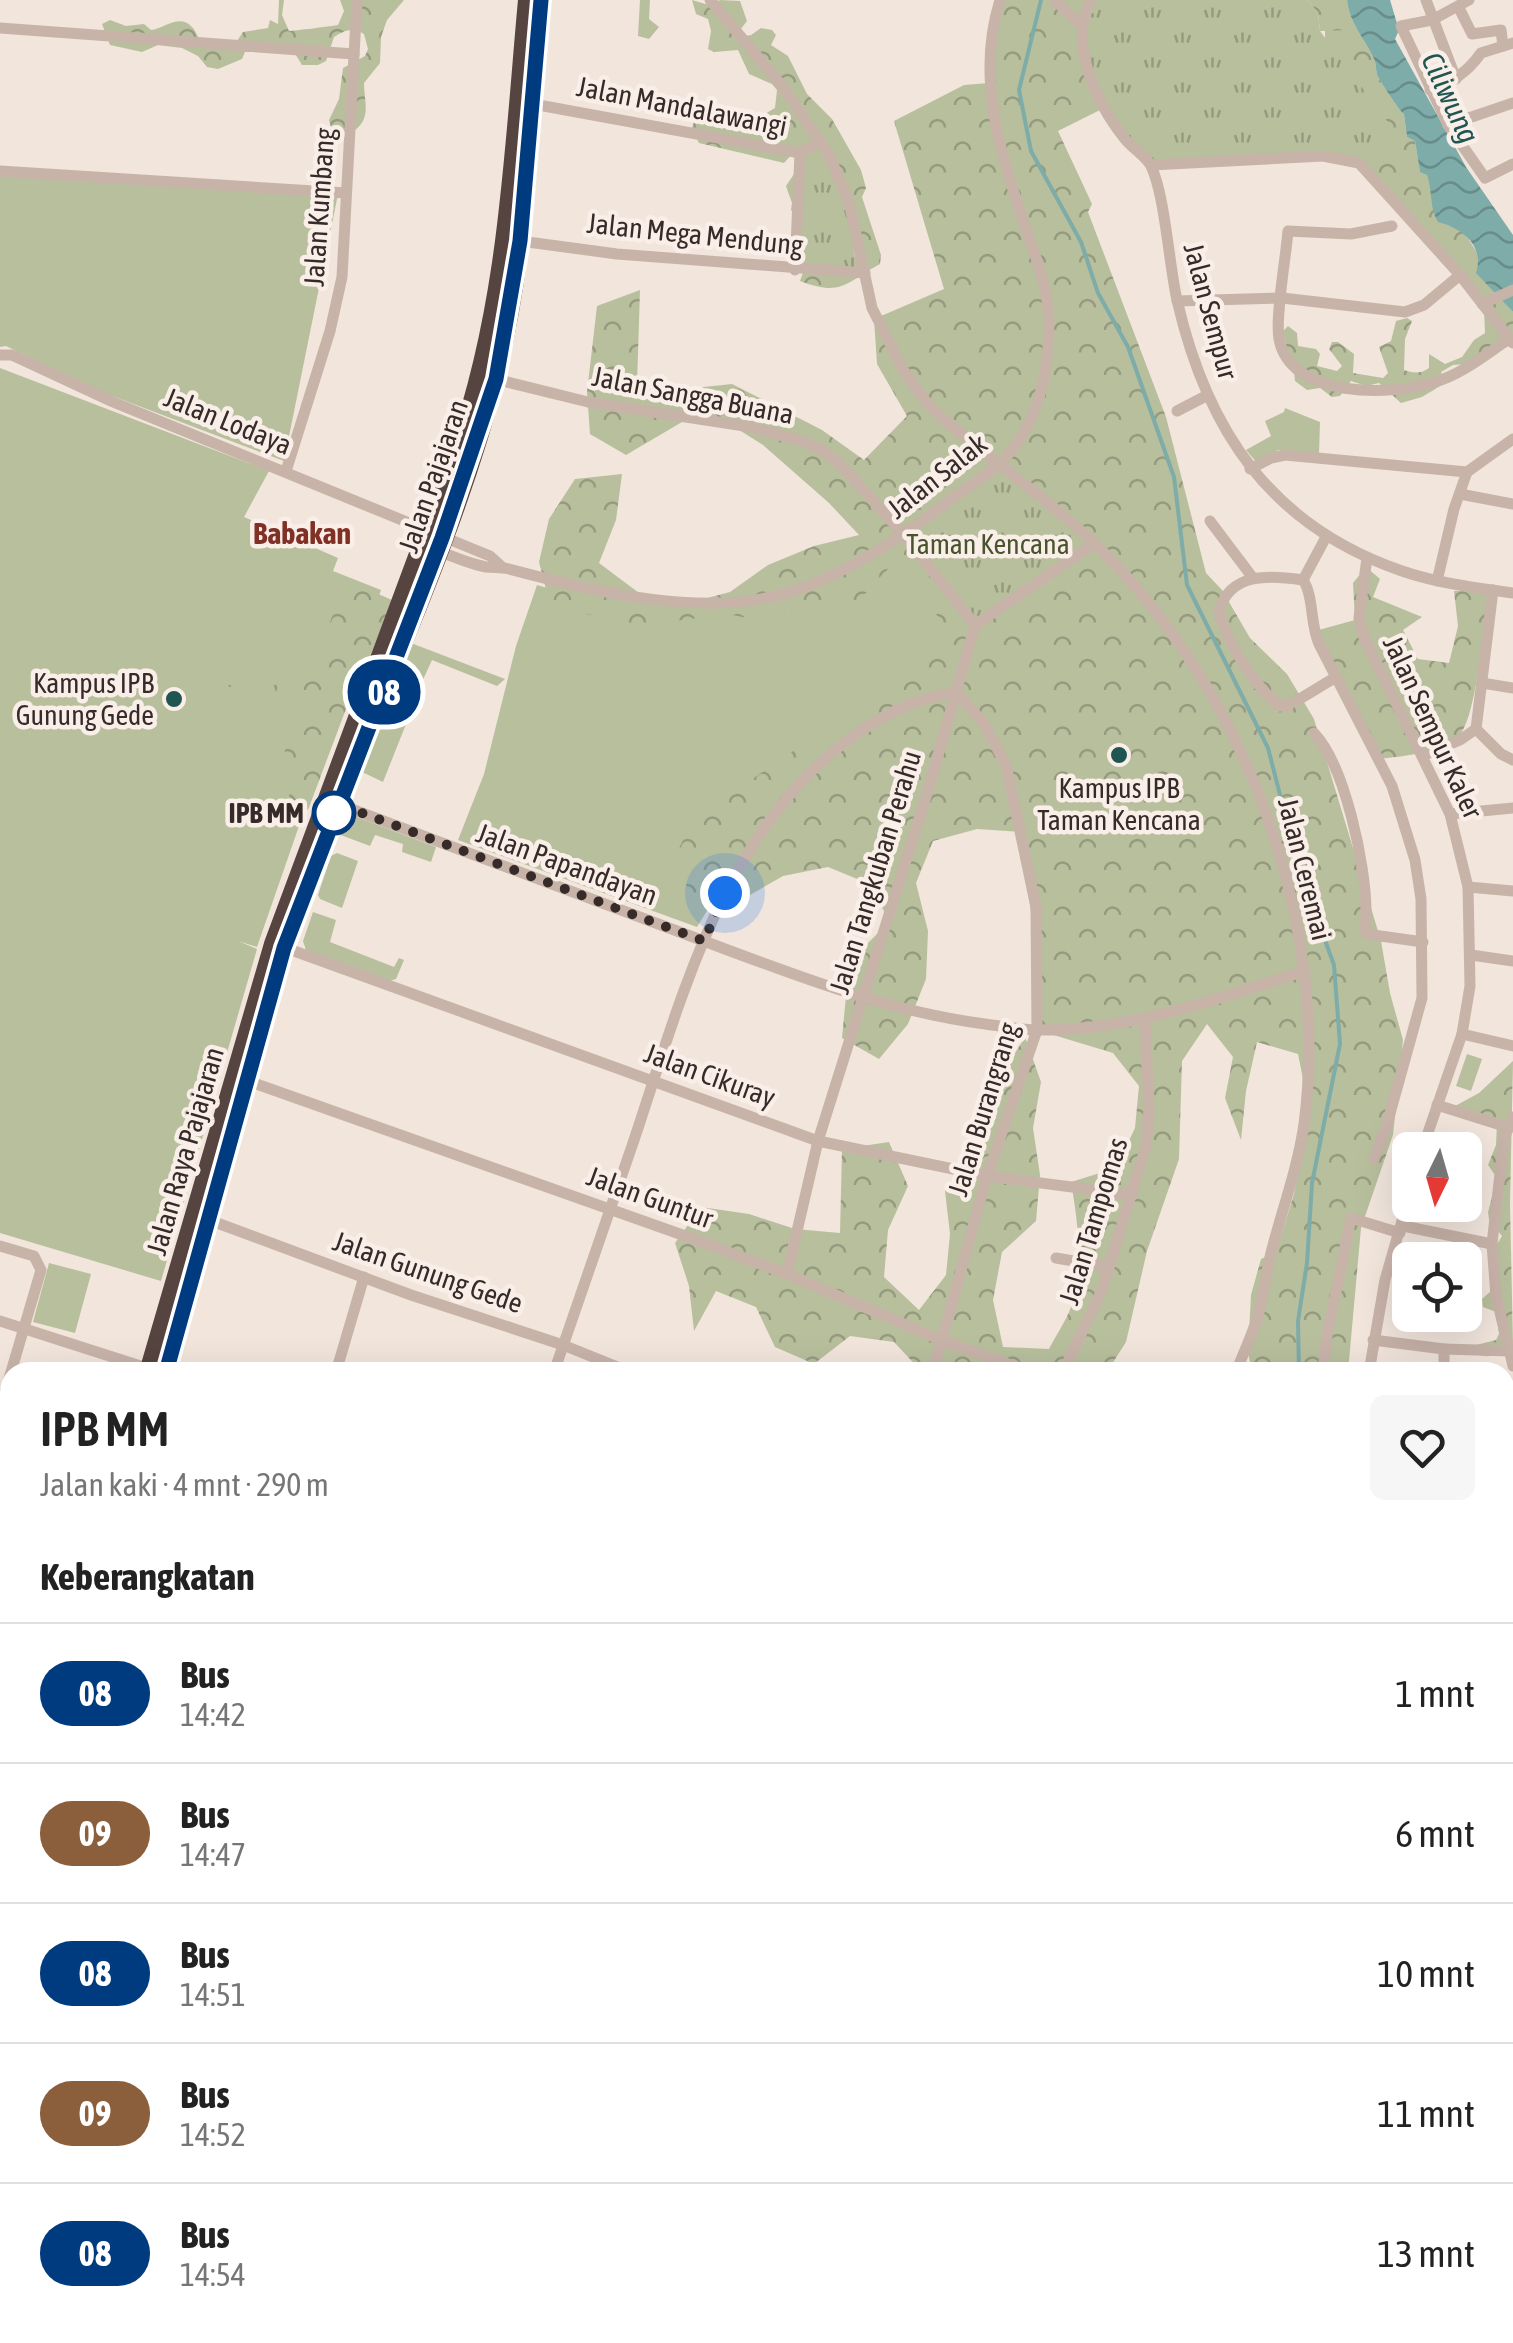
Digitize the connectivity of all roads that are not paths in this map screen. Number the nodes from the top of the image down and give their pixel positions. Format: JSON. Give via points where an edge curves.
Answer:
{"nodes":[{"id":1,"x":358,"y":0,"type":"edge"},
{"id":2,"x":527,"y":0,"type":"edge"},
{"id":3,"x":541,"y":0,"type":"edge"},
{"id":4,"x":710,"y":0,"type":"edge"},
{"id":5,"x":1000,"y":0,"type":"edge"},
{"id":6,"x":1055,"y":0,"type":"edge"},
{"id":7,"x":1091,"y":0,"type":"edge"},
{"id":8,"x":1426,"y":0,"type":"edge"},
{"id":9,"x":1464,"y":3,"type":"edge"},
{"id":10,"x":1432,"y":20,"type":"junction"},
{"id":11,"x":1080,"y":25,"type":"junction"},
{"id":12,"x":0,"y":28,"type":"edge"},
{"id":13,"x":1508,"y":45,"type":"edge"},
{"id":14,"x":354,"y":54,"type":"junction"},
{"id":15,"x":1456,"y":79,"type":"junction"},
{"id":16,"x":1430,"y":90,"type":"junction"},
{"id":17,"x":1513,"y":103,"type":"edge"},
{"id":18,"x":533,"y":104,"type":"junction"},
{"id":19,"x":1448,"y":125,"type":"junction"},
{"id":20,"x":820,"y":142,"type":"junction"},
{"id":21,"x":800,"y":153,"type":"junction"},
{"id":22,"x":1513,"y":164,"type":"edge"},
{"id":23,"x":1151,"y":165,"type":"junction"},
{"id":24,"x":0,"y":171,"type":"edge"},
{"id":25,"x":346,"y":193,"type":"junction"},
{"id":26,"x":1392,"y":226,"type":"dead end"},
{"id":27,"x":520,"y":241,"type":"junction"},
{"id":28,"x":796,"y":270,"type":"junction"},
{"id":29,"x":865,"y":273,"type":"junction"},
{"id":30,"x":1460,"y":275,"type":"junction"},
{"id":31,"x":1513,"y":290,"type":"edge"},
{"id":32,"x":1282,"y":298,"type":"junction"},
{"id":33,"x":1177,"y":300,"type":"junction"},
{"id":34,"x":1484,"y":302,"type":"junction"},
{"id":35,"x":1511,"y":342,"type":"edge"},
{"id":36,"x":6,"y":355,"type":"edge"},
{"id":37,"x":496,"y":379,"type":"junction"},
{"id":38,"x":1206,"y":396,"type":"junction"},
{"id":39,"x":1178,"y":411,"type":"dead end"},
{"id":40,"x":1513,"y":439,"type":"edge"},
{"id":41,"x":1000,"y":463,"type":"junction"},
{"id":42,"x":1250,"y":469,"type":"junction"},
{"id":43,"x":286,"y":471,"type":"junction"},
{"id":44,"x":1467,"y":472,"type":"junction"},
{"id":45,"x":1460,"y":494,"type":"junction"},
{"id":46,"x":1513,"y":504,"type":"edge"},
{"id":47,"x":1210,"y":521,"type":"dead end"},
{"id":48,"x":904,"y":535,"type":"junction"},
{"id":49,"x":1326,"y":537,"type":"junction"},
{"id":50,"x":432,"y":541,"type":"junction"},
{"id":51,"x":1095,"y":544,"type":"junction"},
{"id":52,"x":1367,"y":558,"type":"junction"},
{"id":53,"x":1253,"y":578,"type":"junction"},
{"id":54,"x":1303,"y":580,"type":"junction"},
{"id":55,"x":1437,"y":581,"type":"junction"},
{"id":56,"x":1493,"y":590,"type":"junction"},
{"id":57,"x":1513,"y":593,"type":"edge"},
{"id":58,"x":975,"y":625,"type":"junction"},
{"id":59,"x":1336,"y":677,"type":"junction"},
{"id":60,"x":1482,"y":682,"type":"junction"},
{"id":61,"x":1513,"y":688,"type":"edge"},
{"id":62,"x":956,"y":693,"type":"junction"},
{"id":63,"x":1476,"y":729,"type":"junction"},
{"id":64,"x":1314,"y":733,"type":"dead end"},
{"id":65,"x":1422,"y":756,"type":"junction"},
{"id":66,"x":1513,"y":760,"type":"edge"},
{"id":67,"x":338,"y":804,"type":"junction"},
{"id":68,"x":1513,"y":808,"type":"edge"},
{"id":69,"x":1450,"y":814,"type":"junction"},
{"id":70,"x":1468,"y":888,"type":"junction"},
{"id":71,"x":1513,"y":891,"type":"edge"},
{"id":72,"x":704,"y":941,"type":"junction"},
{"id":73,"x":1424,"y":942,"type":"junction"},
{"id":74,"x":278,"y":946,"type":"junction"},
{"id":75,"x":1471,"y":955,"type":"junction"},
{"id":76,"x":1513,"y":961,"type":"edge"},
{"id":77,"x":1304,"y":971,"type":"junction"},
{"id":78,"x":862,"y":998,"type":"junction"},
{"id":79,"x":1145,"y":1020,"type":"junction"},
{"id":80,"x":1037,"y":1030,"type":"junction"},
{"id":81,"x":1462,"y":1034,"type":"junction"},
{"id":82,"x":1513,"y":1046,"type":"edge"},
{"id":83,"x":248,"y":1080,"type":"junction"},
{"id":84,"x":654,"y":1082,"type":"junction"},
{"id":85,"x":1438,"y":1105,"type":"junction"},
{"id":86,"x":1510,"y":1122,"type":"edge"},
{"id":87,"x":1428,"y":1132,"type":"edge"},
{"id":88,"x":818,"y":1141,"type":"junction"},
{"id":89,"x":1374,"y":1160,"type":"dead end"},
{"id":90,"x":987,"y":1176,"type":"junction"},
{"id":91,"x":1133,"y":1195,"type":"junction"},
{"id":92,"x":611,"y":1208,"type":"junction"},
{"id":93,"x":209,"y":1220,"type":"junction"},
{"id":94,"x":1404,"y":1222,"type":"edge"},
{"id":95,"x":1402,"y":1229,"type":"junction"},
{"id":96,"x":1492,"y":1244,"type":"junction"},
{"id":97,"x":0,"y":1246,"type":"edge"},
{"id":98,"x":1056,"y":1258,"type":"dead end"},
{"id":99,"x":1109,"y":1266,"type":"junction"},
{"id":100,"x":787,"y":1274,"type":"junction"},
{"id":101,"x":364,"y":1277,"type":"junction"},
{"id":102,"x":1496,"y":1296,"type":"junction"},
{"id":103,"x":1513,"y":1314,"type":"edge"},
{"id":104,"x":0,"y":1320,"type":"edge"},
{"id":105,"x":25,"y":1327,"type":"junction"},
{"id":106,"x":942,"y":1340,"type":"junction"},
{"id":107,"x":1373,"y":1340,"type":"junction"},
{"id":108,"x":563,"y":1346,"type":"junction"},
{"id":109,"x":1444,"y":1349,"type":"junction"},
{"id":110,"x":1510,"y":1351,"type":"junction"},
{"id":111,"x":14,"y":1362,"type":"edge"},
{"id":112,"x":129,"y":1362,"type":"edge"},
{"id":113,"x":159,"y":1362,"type":"edge"},
{"id":114,"x":159,"y":1362,"type":"edge"},
{"id":115,"x":339,"y":1362,"type":"edge"},
{"id":116,"x":557,"y":1362,"type":"edge"},
{"id":117,"x":604,"y":1362,"type":"edge"},
{"id":118,"x":936,"y":1362,"type":"edge"},
{"id":119,"x":1002,"y":1362,"type":"edge"},
{"id":120,"x":1068,"y":1362,"type":"edge"},
{"id":121,"x":1240,"y":1362,"type":"edge"},
{"id":122,"x":1324,"y":1362,"type":"edge"},
{"id":123,"x":1370,"y":1362,"type":"edge"},
{"id":124,"x":1444,"y":1362,"type":"edge"},
{"id":125,"x":1512,"y":1362,"type":"edge"}],
"edges":[{"from":1,"to":14,"type":"street","name":"Jalan Kumbang"},
{"from":2,"to":50,"type":"highway","name":"Jalan Pajajaran","via":[[509,212],[491,329]]},
{"from":3,"to":18,"type":"highway","name":"Jalan Pajajaran"},
{"from":4,"to":20,"type":"street","name":"Jalan Ceremai","via":[[784,87]]},
{"from":5,"to":41,"type":"street","name":"Jalan Salak","via":[[989,68],[996,140],[1048,308],[1042,390]]},
{"from":6,"to":11,"type":"street"},
{"from":7,"to":11,"type":"street"},
{"from":8,"to":10,"type":"street"},
{"from":9,"to":10,"type":"street"},
{"from":9,"to":13,"type":"street","via":[[1472,34],[1501,30]]},
{"from":10,"to":15,"type":"street"},
{"from":10,"to":16,"type":"street","via":[[1402,26]]},
{"from":11,"to":23,"type":"street","via":[[1104,108]]},
{"from":12,"to":14,"type":"street"},
{"from":13,"to":15,"type":"street","via":[[1482,54]]},
{"from":14,"to":25,"type":"street","name":"Jalan Kumbang"},
{"from":15,"to":16,"type":"street"},
{"from":16,"to":19,"type":"street"},
{"from":17,"to":19,"type":"street"},
{"from":18,"to":21,"type":"street","name":"Jalan Mandalawangi"},
{"from":18,"to":27,"type":"highway","name":"Jalan Pajajaran"},
{"from":19,"to":22,"type":"street","via":[[1485,178]]},
{"from":20,"to":21,"type":"street","name":"Jalan Mandalawangi"},
{"from":20,"to":29,"type":"street","name":"Jalan Ceremai","via":[[849,202]]},
{"from":21,"to":28,"type":"street"},
{"from":23,"to":30,"type":"street","via":[[1323,156],[1359,163]]},
{"from":23,"to":33,"type":"street","name":"Jalan Sempur"},
{"from":24,"to":25,"type":"street"},
{"from":25,"to":43,"type":"street","name":"Jalan Kumbang","via":[[342,278]]},
{"from":26,"to":32,"type":"street","via":[[1351,234],[1288,231]]},
{"from":27,"to":28,"type":"street","name":"Jalan Mega Mendung"},
{"from":27,"to":37,"type":"highway","name":"Jalan Pajajaran"},
{"from":28,"to":29,"type":"street","name":"Jalan Mega Mendung"},
{"from":29,"to":41,"type":"street","name":"Jalan Ceremai","via":[[872,308],[926,402]]},
{"from":30,"to":32,"type":"street","via":[[1424,306],[1405,312]]},
{"from":30,"to":34,"type":"street"},
{"from":31,"to":34,"type":"street"},
{"from":32,"to":33,"type":"street"},
{"from":32,"to":35,"type":"street","via":[[1278,338],[1285,355],[1302,374],[1333,385],[1385,392],[1437,382]]},
{"from":33,"to":38,"type":"street","name":"Jalan Sempur"},
{"from":34,"to":35,"type":"street"},
{"from":36,"to":43,"type":"street","name":"Jalan Lodaya"},
{"from":37,"to":48,"type":"street","name":"Jalan Sangga Buana","via":[[805,442],[840,464]]},
{"from":37,"to":50,"type":"highway","name":"Jalan Pajajaran"},
{"from":38,"to":39,"type":"street"},
{"from":38,"to":42,"type":"street","name":"Jalan Sempur"},
{"from":40,"to":44,"type":"street"},
{"from":41,"to":48,"type":"street","name":"Jalan Salak"},
{"from":41,"to":51,"type":"street","name":"Jalan Ceremai"},
{"from":42,"to":44,"type":"street","via":[[1286,456]]},
{"from":42,"to":49,"type":"street","name":"Jalan Sempur"},
{"from":43,"to":50,"type":"street","name":"Jalan Lodaya"},
{"from":44,"to":45,"type":"street"},
{"from":45,"to":46,"type":"street"},
{"from":45,"to":55,"type":"street"},
{"from":47,"to":53,"type":"street"},
{"from":48,"to":50,"type":"street","name":"Jalan Salak","via":[[821,580],[750,600],[649,599],[584,589]]},
{"from":48,"to":58,"type":"street","name":"Jalan Sangga Buana"},
{"from":49,"to":52,"type":"street","name":"Jalan Sempur"},
{"from":49,"to":54,"type":"street"},
{"from":50,"to":67,"type":"highway","name":"Jalan Pajajaran"},
{"from":50,"to":74,"type":"highway","name":"Jalan Pajajaran"},
{"from":51,"to":58,"type":"street"},
{"from":51,"to":77,"type":"street","name":"Jalan Ceremai","via":[[1180,646],[1226,721],[1284,868]]},
{"from":52,"to":55,"type":"street","name":"Jalan Sempur"},
{"from":52,"to":65,"type":"street","name":"Jalan Sempur Kaler","via":[[1358,618]]},
{"from":53,"to":54,"type":"street"},
{"from":53,"to":59,"type":"street","via":[[1226,592],[1220,616],[1269,696],[1280,706]]},
{"from":54,"to":59,"type":"street","via":[[1314,633]]},
{"from":55,"to":56,"type":"street","name":"Jalan Sempur"},
{"from":56,"to":57,"type":"street","name":"Jalan Sempur"},
{"from":56,"to":60,"type":"street"},
{"from":58,"to":62,"type":"street","name":"Jalan Tangkuban Perahu"},
{"from":59,"to":73,"type":"street","via":[[1403,819]]},
{"from":60,"to":61,"type":"street"},
{"from":60,"to":63,"type":"street"},
{"from":62,"to":72,"type":"street","via":[[896,709],[824,756],[772,815]]},
{"from":62,"to":78,"type":"street","name":"Jalan Tangkuban Perahu"},
{"from":62,"to":80,"type":"street","name":"Jalan Burangrang","via":[[1006,765],[1036,907]]},
{"from":63,"to":65,"type":"street"},
{"from":63,"to":66,"type":"street"},
{"from":64,"to":73,"type":"street","via":[[1345,788],[1366,934]]},
{"from":65,"to":69,"type":"street","name":"Jalan Sempur Kaler"},
{"from":67,"to":72,"type":"street","name":"Jalan Papandayan"},
{"from":67,"to":74,"type":"highway","name":"Jalan Pajajaran"},
{"from":68,"to":69,"type":"street"},
{"from":69,"to":70,"type":"street","name":"Jalan Sempur Kaler"},
{"from":70,"to":71,"type":"street"},
{"from":70,"to":75,"type":"street","name":"Jalan Sempur Kaler"},
{"from":72,"to":78,"type":"street","name":"Jalan Papandayan"},
{"from":72,"to":84,"type":"street"},
{"from":73,"to":89,"type":"street","via":[[1422,998]]},
{"from":74,"to":83,"type":"highway","name":"Jalan Raya Pajajaran"},
{"from":74,"to":84,"type":"street","name":"Jalan Cikuray"},
{"from":74,"to":113,"type":"highway","name":"Jalan Raya Pajajaran"},
{"from":75,"to":76,"type":"street"},
{"from":75,"to":81,"type":"street","name":"Jalan Sempur Kaler"},
{"from":77,"to":79,"type":"street","name":"Jalan Papandayan"},
{"from":77,"to":121,"type":"street","name":"Jalan Ceremai","via":[[1304,1126],[1258,1316]]},
{"from":78,"to":80,"type":"street","name":"Jalan Papandayan","via":[[926,1015]]},
{"from":78,"to":88,"type":"street","name":"Jalan Tangkuban Perahu"},
{"from":79,"to":80,"type":"street","name":"Jalan Papandayan"},
{"from":79,"to":91,"type":"street","name":"Jalan Tampomas","via":[[1146,1146]]},
{"from":80,"to":90,"type":"street","name":"Jalan Burangrang"},
{"from":81,"to":82,"type":"street"},
{"from":81,"to":85,"type":"street","name":"Jalan Sempur Kaler"},
{"from":83,"to":92,"type":"street","name":"Jalan Guntur"},
{"from":83,"to":93,"type":"highway","name":"Jalan Raya Pajajaran"},
{"from":84,"to":88,"type":"street","name":"Jalan Cikuray"},
{"from":84,"to":92,"type":"street"},
{"from":85,"to":86,"type":"street"},
{"from":85,"to":87,"type":"street","name":"Jalan Sempur Kaler"},
{"from":86,"to":96,"type":"street"},
{"from":88,"to":90,"type":"street","name":"Jalan Cikuray"},
{"from":88,"to":100,"type":"street","name":"Jalan Tangkuban Perahu"},
{"from":90,"to":91,"type":"street","name":"Jalan Cikuray"},
{"from":90,"to":106,"type":"street","name":"Jalan Burangrang"},
{"from":91,"to":99,"type":"street","name":"Jalan Tampomas"},
{"from":92,"to":100,"type":"street","name":"Jalan Guntur"},
{"from":92,"to":108,"type":"street"},
{"from":93,"to":101,"type":"street","name":"Jalan Gunung Gede"},
{"from":93,"to":114,"type":"highway","name":"Jalan Raya Pajajaran"},
{"from":94,"to":95,"type":"street"},
{"from":95,"to":96,"type":"street"},
{"from":95,"to":107,"type":"street"},
{"from":95,"to":122,"type":"street","via":[[1351,1218]]},
{"from":96,"to":102,"type":"street"},
{"from":97,"to":105,"type":"street","via":[[34,1256],[41,1265]]},
{"from":98,"to":99,"type":"street"},
{"from":99,"to":120,"type":"street","name":"Jalan Tampomas"},
{"from":100,"to":106,"type":"street","name":"Jalan Guntur"},
{"from":101,"to":108,"type":"street","name":"Jalan Gunung Gede"},
{"from":101,"to":115,"type":"street"},
{"from":102,"to":103,"type":"street"},
{"from":102,"to":110,"type":"street"},
{"from":104,"to":105,"type":"street"},
{"from":105,"to":111,"type":"street"},
{"from":105,"to":112,"type":"street"},
{"from":106,"to":118,"type":"street","name":"Jalan Burangrang"},
{"from":106,"to":119,"type":"street","name":"Jalan Guntur"},
{"from":107,"to":109,"type":"street"},
{"from":107,"to":123,"type":"street"},
{"from":108,"to":116,"type":"street"},
{"from":108,"to":117,"type":"street","name":"Jalan Gunung Gede"},
{"from":109,"to":110,"type":"street"},
{"from":109,"to":124,"type":"street"},
{"from":110,"to":125,"type":"street"}]}
